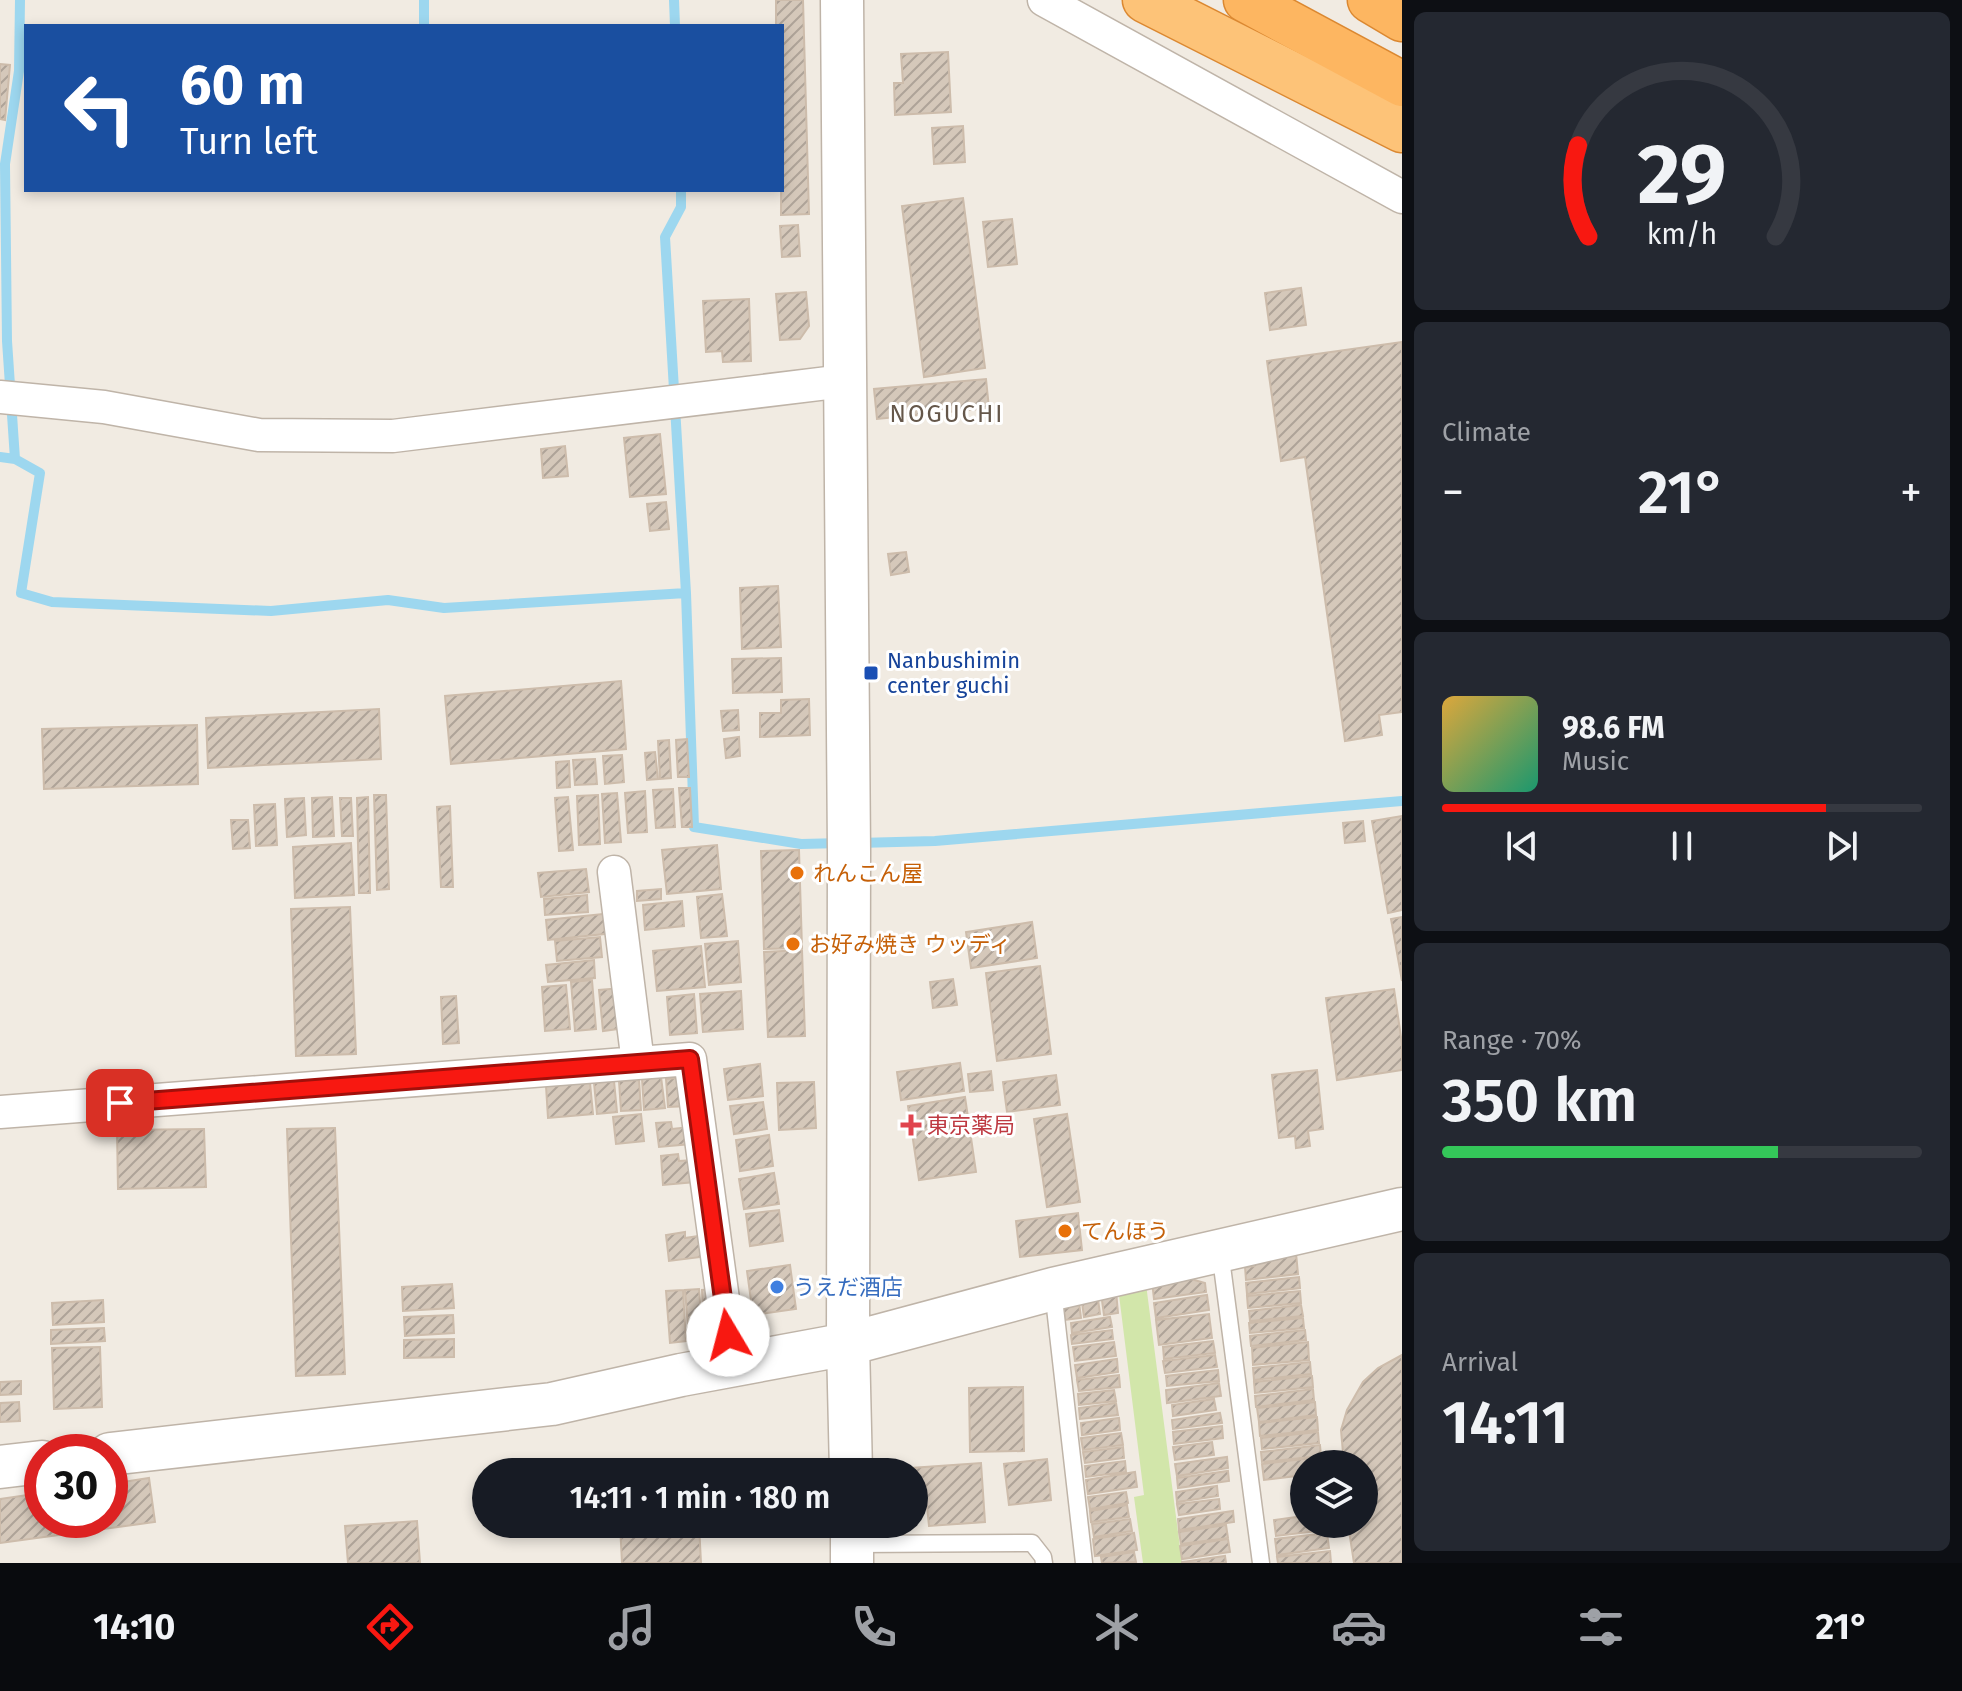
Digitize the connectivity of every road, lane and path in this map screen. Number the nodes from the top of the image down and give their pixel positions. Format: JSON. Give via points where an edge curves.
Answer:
{"nodes":[{"id":1,"x":842,"y":0,"type":"edge"},
{"id":2,"x":1044,"y":0,"type":"edge"},
{"id":3,"x":1145,"y":0,"type":"edge"},
{"id":4,"x":1246,"y":0,"type":"edge"},
{"id":5,"x":1370,"y":0,"type":"edge"},
{"id":6,"x":1402,"y":19,"type":"edge"},
{"id":7,"x":1402,"y":84,"type":"edge"},
{"id":8,"x":1402,"y":130,"type":"edge"},
{"id":9,"x":1402,"y":197,"type":"edge"},
{"id":10,"x":844,"y":381,"type":"junction"},
{"id":11,"x":0,"y":397,"type":"edge"},
{"id":12,"x":614,"y":872,"type":"dead end"},
{"id":13,"x":638,"y":1063,"type":"junction"},
{"id":14,"x":0,"y":1112,"type":"edge"},
{"id":15,"x":1402,"y":1209,"type":"edge"},
{"id":16,"x":1220,"y":1250,"type":"junction"},
{"id":17,"x":1053,"y":1289,"type":"junction"},
{"id":18,"x":848,"y":1344,"type":"junction"},
{"id":19,"x":732,"y":1365,"type":"junction"},
{"id":20,"x":128,"y":1452,"type":"edge"},
{"id":21,"x":851,"y":1458,"type":"edge"},
{"id":22,"x":24,"y":1464,"type":"edge"},
{"id":23,"x":0,"y":1467,"type":"edge"},
{"id":24,"x":852,"y":1544,"type":"edge"},
{"id":25,"x":1044,"y":1563,"type":"edge"},
{"id":26,"x":1084,"y":1563,"type":"edge"},
{"id":27,"x":1261,"y":1563,"type":"edge"}],
"edges":[{"from":1,"to":10,"type":"street"},
{"from":2,"to":9,"type":"street"},
{"from":3,"to":8,"type":"highway"},
{"from":4,"to":7,"type":"highway"},
{"from":5,"to":6,"type":"highway"},
{"from":10,"to":11,"type":"street","via":[[393,436],[259,435],[104,407]]},
{"from":10,"to":18,"type":"street"},
{"from":12,"to":13,"type":"street"},
{"from":13,"to":14,"type":"street"},
{"from":13,"to":19,"type":"street","via":[[690,1059]]},
{"from":15,"to":16,"type":"street"},
{"from":16,"to":17,"type":"street"},
{"from":16,"to":27,"type":"lane"},
{"from":17,"to":18,"type":"street"},
{"from":17,"to":26,"type":"lane"},
{"from":18,"to":19,"type":"street"},
{"from":18,"to":21,"type":"street"},
{"from":19,"to":20,"type":"street","via":[[532,1407]]},
{"from":22,"to":23,"type":"street"},
{"from":24,"to":25,"type":"lane","via":[[1032,1543]]}]}
